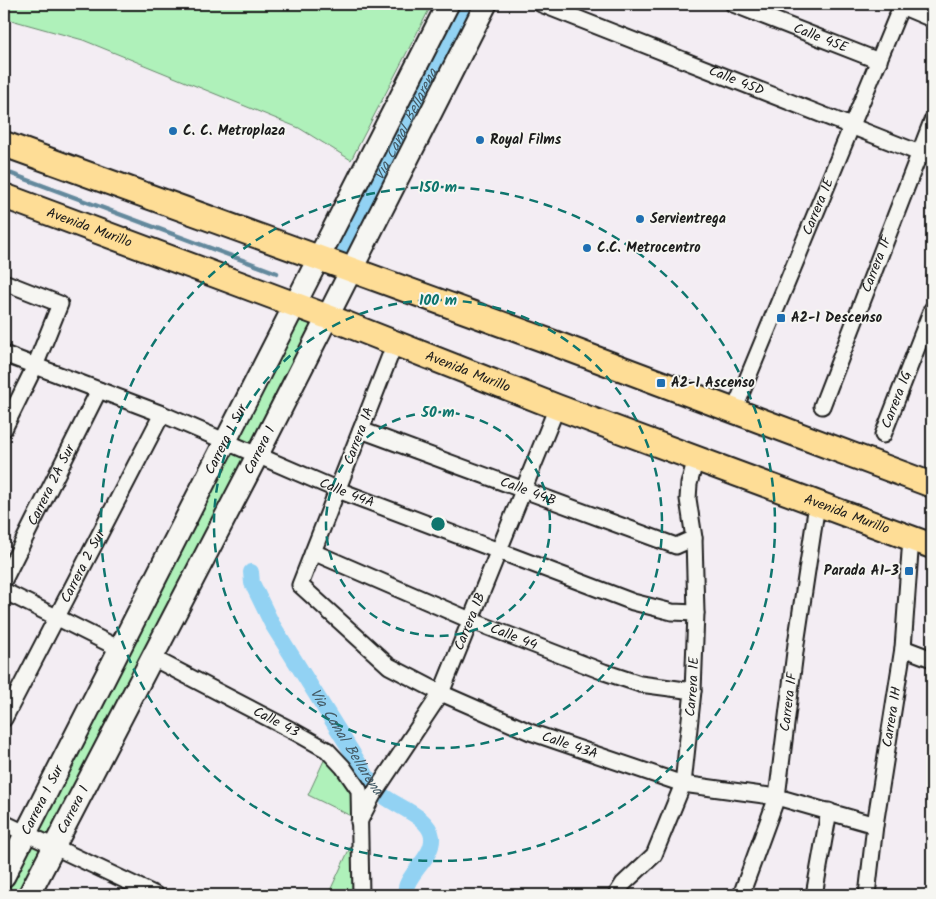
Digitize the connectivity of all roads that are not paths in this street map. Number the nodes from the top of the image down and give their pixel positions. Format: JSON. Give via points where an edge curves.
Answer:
{"nodes":[{"id":1,"x":448,"y":4,"type":"edge"},
{"id":2,"x":486,"y":4,"type":"edge"},
{"id":3,"x":541,"y":4,"type":"edge"},
{"id":4,"x":733,"y":4,"type":"edge"},
{"id":5,"x":902,"y":5,"type":"edge"},
{"id":6,"x":932,"y":19,"type":"edge"},
{"id":7,"x":879,"y":62,"type":"junction"},
{"id":8,"x":932,"y":121,"type":"edge"},
{"id":9,"x":852,"y":127,"type":"junction"},
{"id":10,"x":4,"y":144,"type":"edge"},
{"id":11,"x":926,"y":155,"type":"edge"},
{"id":12,"x":4,"y":196,"type":"edge"},
{"id":13,"x":318,"y":257,"type":"junction"},
{"id":14,"x":350,"y":270,"type":"junction"},
{"id":15,"x":4,"y":282,"type":"edge"},
{"id":16,"x":294,"y":305,"type":"junction"},
{"id":17,"x":932,"y":309,"type":"edge"},
{"id":18,"x":327,"y":317,"type":"junction"},
{"id":19,"x":395,"y":343,"type":"junction"},
{"id":20,"x":4,"y":354,"type":"edge"},
{"id":21,"x":35,"y":366,"type":"junction"},
{"id":22,"x":99,"y":390,"type":"junction"},
{"id":23,"x":822,"y":406,"type":"dead end"},
{"id":24,"x":557,"y":407,"type":"junction"},
{"id":25,"x":734,"y":410,"type":"junction"},
{"id":26,"x":162,"y":414,"type":"junction"},
{"id":27,"x":4,"y":429,"type":"edge"},
{"id":28,"x":361,"y":430,"type":"junction"},
{"id":29,"x":883,"y":435,"type":"dead end"},
{"id":30,"x":227,"y":441,"type":"junction"},
{"id":31,"x":258,"y":454,"type":"junction"},
{"id":32,"x":696,"y":458,"type":"junction"},
{"id":33,"x":932,"y":485,"type":"edge"},
{"id":34,"x":338,"y":490,"type":"junction"},
{"id":35,"x":524,"y":490,"type":"junction"},
{"id":36,"x":817,"y":504,"type":"junction"},
{"id":37,"x":694,"y":538,"type":"junction"},
{"id":38,"x":922,"y":542,"type":"edge"},
{"id":39,"x":313,"y":552,"type":"junction"},
{"id":40,"x":498,"y":552,"type":"junction"},
{"id":41,"x":4,"y":580,"type":"edge"},
{"id":42,"x":300,"y":585,"type":"joint"},
{"id":43,"x":4,"y":591,"type":"edge"},
{"id":44,"x":696,"y":613,"type":"junction"},
{"id":45,"x":57,"y":617,"type":"junction"},
{"id":46,"x":470,"y":620,"type":"junction"},
{"id":47,"x":903,"y":648,"type":"junction"},
{"id":48,"x":120,"y":649,"type":"junction"},
{"id":49,"x":151,"y":657,"type":"junction"},
{"id":50,"x":932,"y":659,"type":"edge"},
{"id":51,"x":693,"y":691,"type":"junction"},
{"id":52,"x":440,"y":694,"type":"junction"},
{"id":53,"x":4,"y":719,"type":"edge"},
{"id":54,"x":683,"y":784,"type":"junction"},
{"id":55,"x":777,"y":797,"type":"junction"},
{"id":56,"x":829,"y":811,"type":"junction"},
{"id":57,"x":4,"y":822,"type":"edge"},
{"id":58,"x":359,"y":822,"type":"junction"},
{"id":59,"x":875,"y":825,"type":"junction"},
{"id":60,"x":26,"y":833,"type":"junction"},
{"id":61,"x":53,"y":847,"type":"junction"},
{"id":62,"x":4,"y":876,"type":"edge"},
{"id":63,"x":29,"y":895,"type":"edge"},
{"id":64,"x":156,"y":895,"type":"edge"},
{"id":65,"x":361,"y":895,"type":"edge"},
{"id":66,"x":616,"y":895,"type":"edge"},
{"id":67,"x":742,"y":895,"type":"edge"},
{"id":68,"x":814,"y":895,"type":"edge"},
{"id":69,"x":867,"y":895,"type":"edge"}],
"edges":[{"from":1,"to":13,"type":"street","name":"Carrera 1 Sur"},
{"from":2,"to":14,"type":"street","name":"Carrera 1"},
{"from":3,"to":9,"type":"street","name":"Calle 45D"},
{"from":4,"to":7,"type":"street","name":"Calle 45E"},
{"from":5,"to":6,"type":"street"},
{"from":5,"to":7,"type":"street","name":"Carrera 1E"},
{"from":7,"to":9,"type":"street","name":"Carrera 1E"},
{"from":8,"to":11,"type":"street","name":"Carrera 1F"},
{"from":9,"to":11,"type":"street","name":"Calle 45D"},
{"from":9,"to":25,"type":"street","name":"Carrera 1E"},
{"from":10,"to":13,"type":"main road"},
{"from":11,"to":23,"type":"street","name":"Carrera 1F"},
{"from":12,"to":16,"type":"main road","name":"Avenida Murillo"},
{"from":13,"to":14,"type":"main road"},
{"from":13,"to":16,"type":"street","name":"Carrera 1 Sur"},
{"from":14,"to":18,"type":"street","name":"Carrera 1"},
{"from":14,"to":25,"type":"main road"},
{"from":15,"to":21,"type":"street","via":[[60,304]]},
{"from":16,"to":18,"type":"main road","name":"Avenida Murillo"},
{"from":16,"to":30,"type":"street","name":"Carrera 1 Sur"},
{"from":17,"to":29,"type":"street","name":"Carrera 1G"},
{"from":18,"to":19,"type":"main road","name":"Avenida Murillo"},
{"from":18,"to":31,"type":"street","name":"Carrera 1"},
{"from":19,"to":24,"type":"main road","name":"Avenida Murillo"},
{"from":19,"to":28,"type":"street","name":"Carrera 1A"},
{"from":20,"to":21,"type":"street","name":"Calle 44A"},
{"from":21,"to":22,"type":"street","name":"Calle 44A"},
{"from":21,"to":27,"type":"street"},
{"from":22,"to":26,"type":"street","name":"Calle 44A"},
{"from":22,"to":41,"type":"street","name":"Carrera 2A Sur"},
{"from":24,"to":32,"type":"main road","name":"Avenida Murillo"},
{"from":24,"to":35,"type":"street","name":"Carrera 1B"},
{"from":25,"to":33,"type":"main road"},
{"from":26,"to":30,"type":"street","name":"Calle 44A"},
{"from":26,"to":45,"type":"street","name":"Carrera 2 Sur"},
{"from":28,"to":34,"type":"street","name":"Carrera 1A"},
{"from":28,"to":35,"type":"street","name":"Calle 44B"},
{"from":30,"to":31,"type":"street","name":"Calle 44A"},
{"from":30,"to":48,"type":"street","name":"Carrera 1 Sur"},
{"from":31,"to":34,"type":"street","name":"Calle 44A"},
{"from":31,"to":49,"type":"street","name":"Carrera 1"},
{"from":32,"to":36,"type":"main road","name":"Avenida Murillo"},
{"from":32,"to":37,"type":"street","name":"Carrera 1E","via":[[688,500]]},
{"from":34,"to":39,"type":"street","name":"Carrera 1A"},
{"from":34,"to":40,"type":"street","name":"Calle 44A"},
{"from":35,"to":37,"type":"street","name":"Calle 44B","via":[[676,546]]},
{"from":35,"to":40,"type":"street","name":"Carrera 1B"},
{"from":36,"to":38,"type":"main road","name":"Avenida Murillo"},
{"from":36,"to":55,"type":"street","name":"Carrera 1F"},
{"from":37,"to":44,"type":"street","name":"Carrera 1E"},
{"from":38,"to":47,"type":"street","name":"Carrera 1H"},
{"from":39,"to":42,"type":"street","name":"Carrera 1A"},
{"from":39,"to":46,"type":"street","name":"Calle 44"},
{"from":40,"to":44,"type":"street","name":"Calle 44A","via":[[633,602],[672,612]]},
{"from":40,"to":46,"type":"street","name":"Carrera 1B"},
{"from":42,"to":52,"type":"street","name":"Calle 43A","via":[[390,666]]},
{"from":43,"to":45,"type":"street"},
{"from":44,"to":51,"type":"street","name":"Carrera 1E"},
{"from":45,"to":48,"type":"street"},
{"from":45,"to":53,"type":"street","name":"Carrera 2 Sur"},
{"from":46,"to":51,"type":"street","name":"Calle 44","via":[[640,684]]},
{"from":46,"to":52,"type":"street","name":"Carrera 1B"},
{"from":47,"to":50,"type":"street"},
{"from":47,"to":59,"type":"street","name":"Carrera 1H"},
{"from":48,"to":60,"type":"street","name":"Carrera 1 Sur"},
{"from":49,"to":58,"type":"street","name":"Calle 43","via":[[327,750],[359,790]]},
{"from":49,"to":61,"type":"street","name":"Carrera 1"},
{"from":51,"to":54,"type":"street","name":"Carrera 1E"},
{"from":52,"to":54,"type":"street","name":"Calle 43A","via":[[530,732]]},
{"from":52,"to":58,"type":"street","name":"Carrera 1B"},
{"from":54,"to":55,"type":"street","name":"Calle 43A"},
{"from":54,"to":66,"type":"street","name":"Carrera 1E","via":[[654,855],[622,884]]},
{"from":55,"to":56,"type":"street","name":"Calle 43A"},
{"from":55,"to":67,"type":"street","name":"Carrera 1F"},
{"from":56,"to":59,"type":"street","name":"Calle 43A"},
{"from":56,"to":68,"type":"street"},
{"from":57,"to":60,"type":"street"},
{"from":58,"to":65,"type":"street","name":"Calle 43"},
{"from":59,"to":69,"type":"street","name":"Carrera 1H"},
{"from":60,"to":61,"type":"street"},
{"from":60,"to":62,"type":"street","name":"Carrera 1 Sur"},
{"from":61,"to":63,"type":"street","name":"Carrera 1"},
{"from":61,"to":64,"type":"street"}]}
